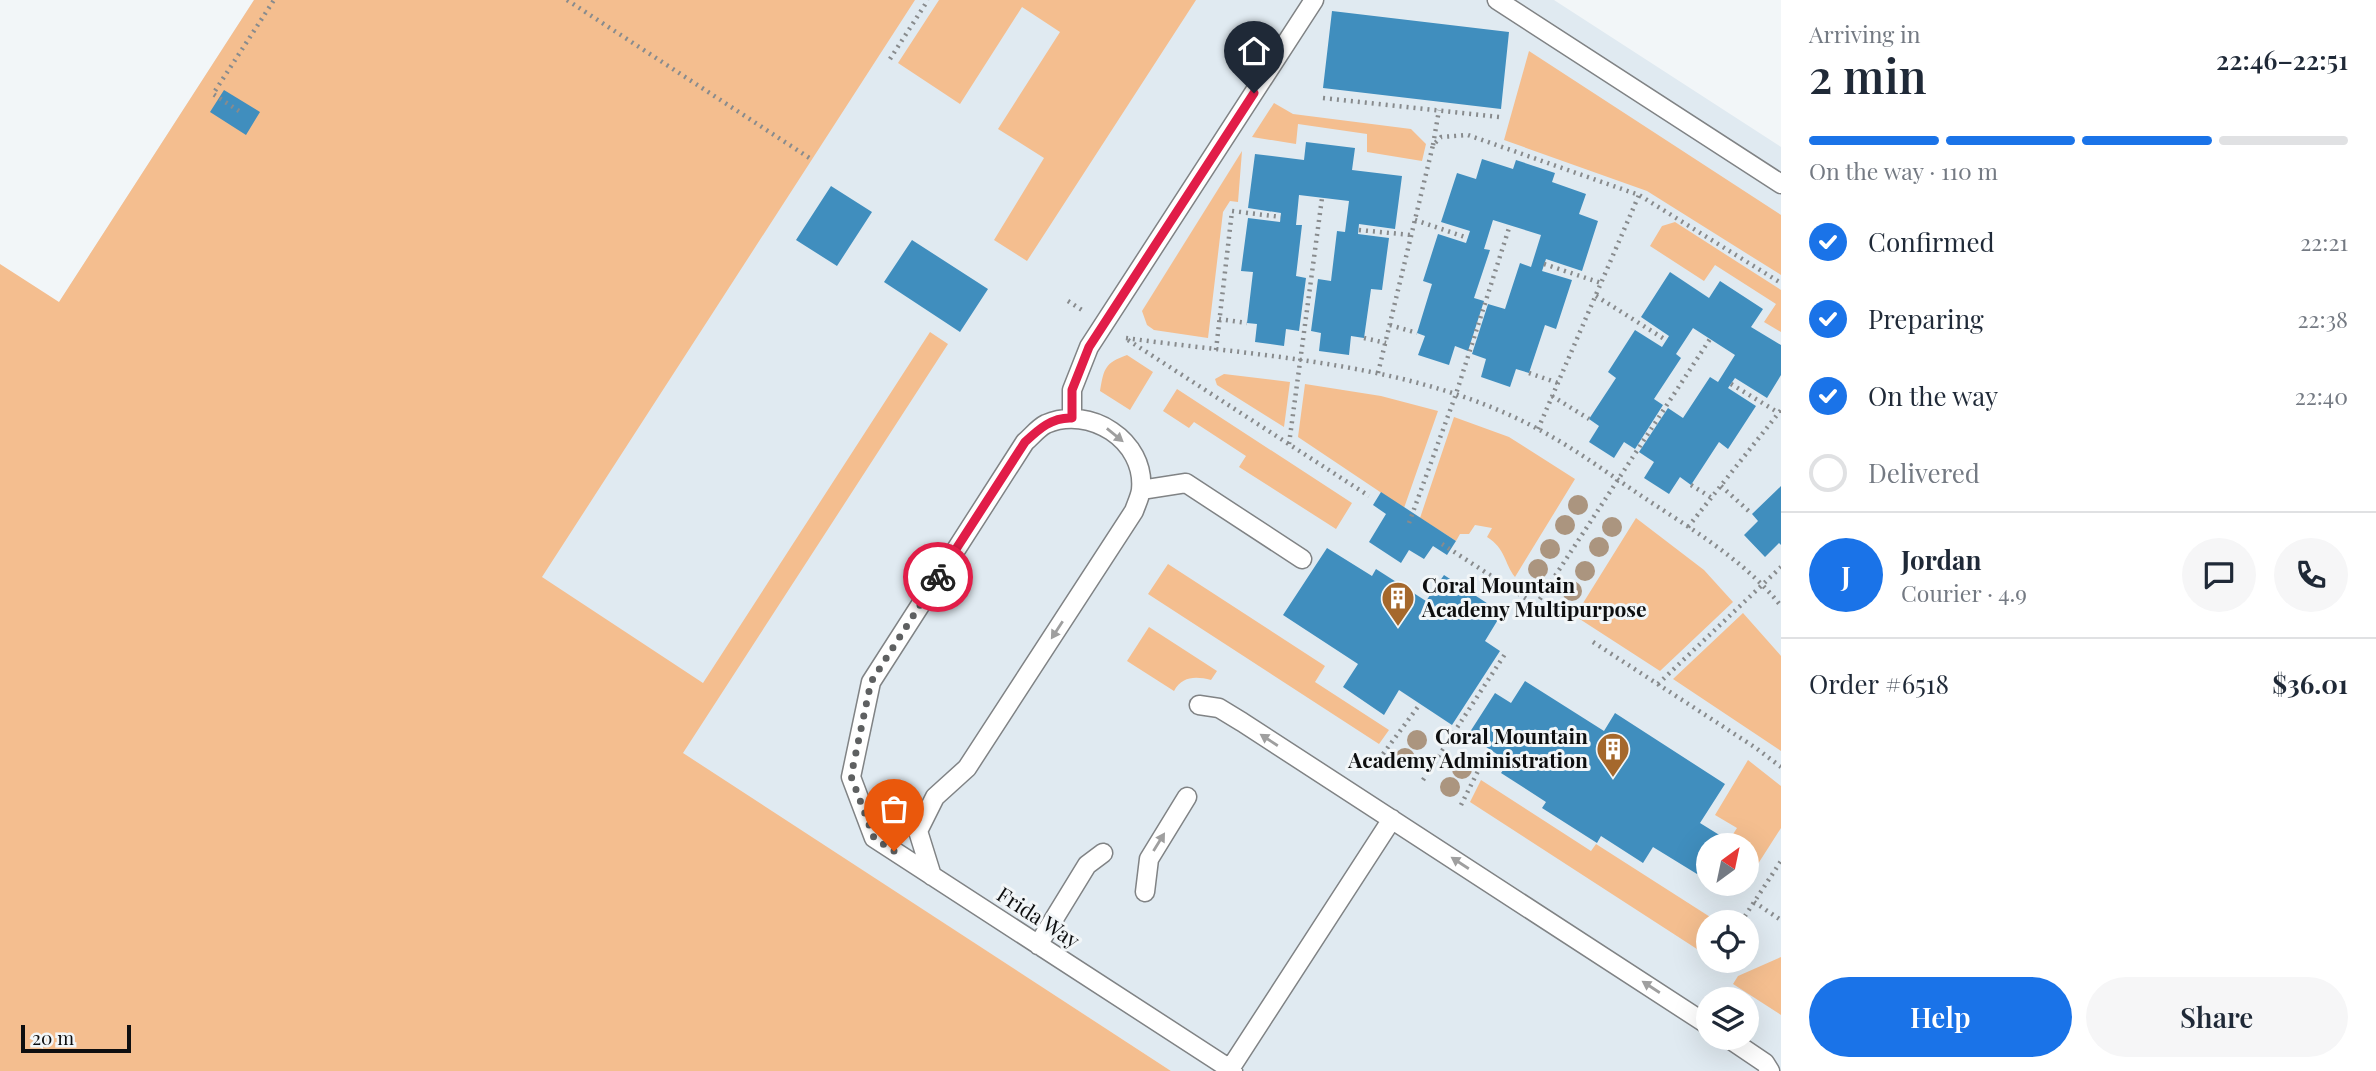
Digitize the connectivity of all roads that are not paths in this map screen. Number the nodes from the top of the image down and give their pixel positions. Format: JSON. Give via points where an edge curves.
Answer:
{"nodes":[{"id":1,"x":1314,"y":0,"type":"edge"},
{"id":2,"x":1497,"y":0,"type":"edge"},
{"id":3,"x":1781,"y":184,"type":"edge"},
{"id":4,"x":1072,"y":418,"type":"junction"},
{"id":5,"x":1141,"y":489,"type":"junction"},
{"id":6,"x":1302,"y":559,"type":"dead end"},
{"id":7,"x":1199,"y":705,"type":"dead end"},
{"id":8,"x":1187,"y":797,"type":"dead end"},
{"id":9,"x":1392,"y":819,"type":"junction"},
{"id":10,"x":1103,"y":853,"type":"dead end"},
{"id":11,"x":932,"y":876,"type":"junction"},
{"id":12,"x":1145,"y":892,"type":"dead end"},
{"id":13,"x":1038,"y":945,"type":"junction"},
{"id":14,"x":1696,"y":1016,"type":"edge"},
{"id":15,"x":1746,"y":1050,"type":"edge"},
{"id":16,"x":1231,"y":1070,"type":"edge"},
{"id":17,"x":1770,"y":1071,"type":"edge"}],
"edges":[{"from":1,"to":4,"type":"lane","via":[[1089,347],[1072,390]]},
{"from":2,"to":3,"type":"lane"},
{"from":4,"to":5,"type":"lane","one_way":true,"via":[[1088,419],[1109,429],[1128,446],[1138,466]]},
{"from":4,"to":11,"type":"lane","name":"Frida Way","via":[[1043,425],[1025,442],[871,682],[851,776],[874,838]]},
{"from":5,"to":6,"type":"lane","via":[[1186,483]]},
{"from":5,"to":11,"type":"lane","one_way":true,"via":[[1134,512],[967,768],[935,797],[918,831]]},
{"from":9,"to":7,"type":"lane","one_way":true,"via":[[1231,715]]},
{"from":12,"to":8,"type":"lane","one_way":true,"via":[[1149,859]]},
{"from":14,"to":9,"type":"lane","one_way":true},
{"from":9,"to":16,"type":"lane"},
{"from":10,"to":13,"type":"lane","via":[[1087,865]]},
{"from":11,"to":13,"type":"lane","name":"Frida Way"},
{"from":13,"to":16,"type":"lane","name":"Frida Way"},
{"from":15,"to":17,"type":"lane"}]}
